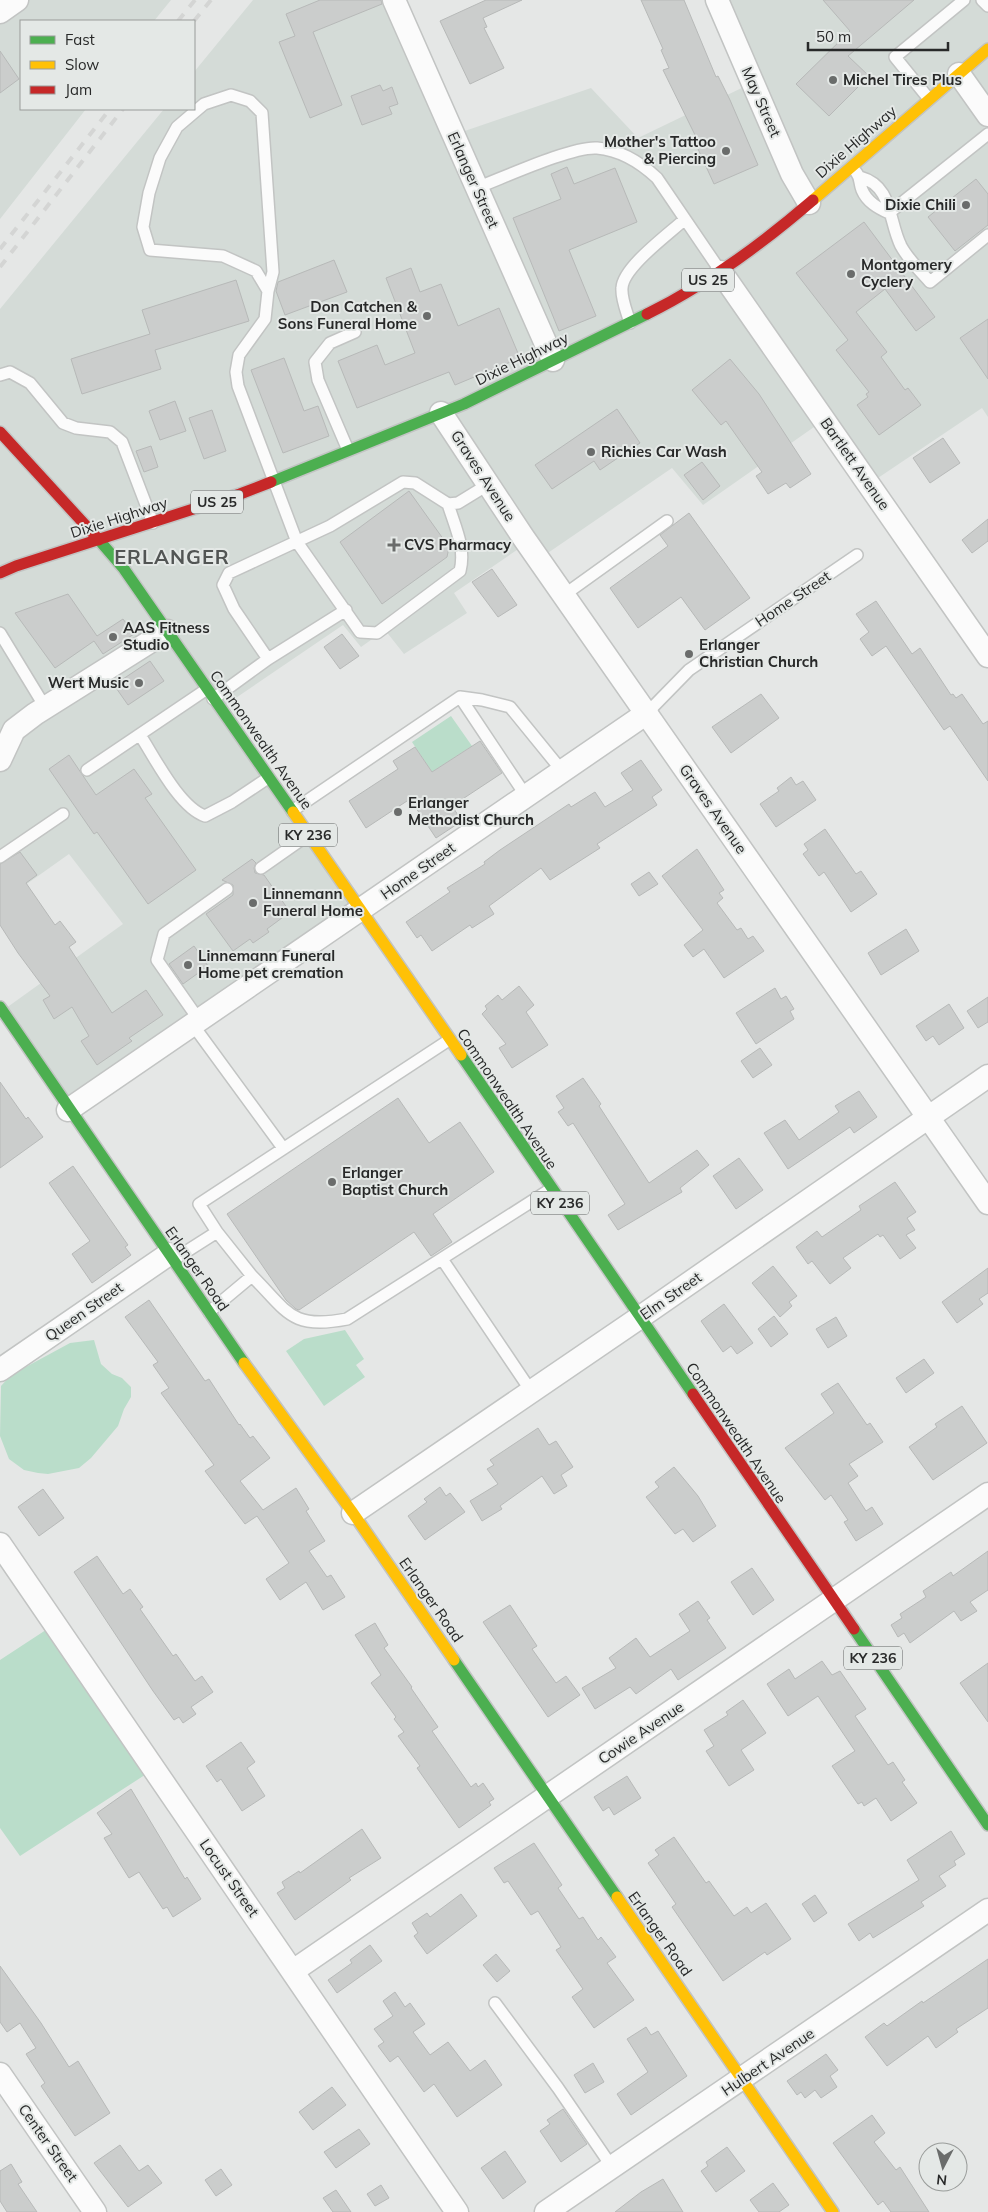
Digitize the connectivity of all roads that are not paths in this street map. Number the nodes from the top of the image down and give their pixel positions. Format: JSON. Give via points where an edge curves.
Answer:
{"nodes":[{"id":1,"x":17,"y":0,"type":"edge"},
{"id":2,"x":394,"y":0,"type":"edge"},
{"id":3,"x":717,"y":0,"type":"edge"},
{"id":4,"x":964,"y":0,"type":"edge"},
{"id":5,"x":982,"y":0,"type":"edge"},
{"id":6,"x":988,"y":6,"type":"edge"},
{"id":7,"x":0,"y":12,"type":"edge"},
{"id":8,"x":988,"y":49,"type":"edge"},
{"id":9,"x":959,"y":74,"type":"junction"},
{"id":10,"x":929,"y":99,"type":"junction"},
{"id":11,"x":988,"y":115,"type":"edge"},
{"id":12,"x":988,"y":134,"type":"edge"},
{"id":13,"x":851,"y":166,"type":"junction"},
{"id":14,"x":476,"y":188,"type":"junction"},
{"id":15,"x":809,"y":203,"type":"junction"},
{"id":16,"x":890,"y":213,"type":"junction"},
{"id":17,"x":685,"y":219,"type":"junction"},
{"id":18,"x":988,"y":235,"type":"edge"},
{"id":19,"x":721,"y":272,"type":"junction"},
{"id":20,"x":268,"y":291,"type":"junction"},
{"id":21,"x":630,"y":323,"type":"junction"},
{"id":22,"x":355,"y":332,"type":"dead end"},
{"id":23,"x":553,"y":360,"type":"junction"},
{"id":24,"x":0,"y":375,"type":"edge"},
{"id":25,"x":441,"y":412,"type":"junction"},
{"id":26,"x":0,"y":432,"type":"edge"},
{"id":27,"x":348,"y":450,"type":"junction"},
{"id":28,"x":272,"y":481,"type":"junction"},
{"id":29,"x":489,"y":484,"type":"junction"},
{"id":30,"x":448,"y":504,"type":"junction"},
{"id":31,"x":667,"y":521,"type":"dead end"},
{"id":32,"x":153,"y":523,"type":"junction"},
{"id":33,"x":99,"y":540,"type":"junction"},
{"id":34,"x":297,"y":542,"type":"junction"},
{"id":35,"x":857,"y":555,"type":"dead end"},
{"id":36,"x":0,"y":573,"type":"edge"},
{"id":37,"x":564,"y":595,"type":"junction"},
{"id":38,"x":346,"y":610,"type":"junction"},
{"id":39,"x":167,"y":632,"type":"junction"},
{"id":40,"x":0,"y":634,"type":"edge"},
{"id":41,"x":988,"y":656,"type":"edge"},
{"id":42,"x":268,"y":659,"type":"junction"},
{"id":43,"x":210,"y":694,"type":"junction"},
{"id":44,"x":460,"y":697,"type":"junction"},
{"id":45,"x":46,"y":708,"type":"junction"},
{"id":46,"x":647,"y":713,"type":"junction"},
{"id":47,"x":140,"y":735,"type":"junction"},
{"id":48,"x":2,"y":747,"type":"edge"},
{"id":49,"x":87,"y":770,"type":"dead end"},
{"id":50,"x":563,"y":772,"type":"junction"},
{"id":51,"x":268,"y":778,"type":"junction"},
{"id":52,"x":526,"y":796,"type":"junction"},
{"id":53,"x":292,"y":811,"type":"junction"},
{"id":54,"x":64,"y":814,"type":"dead end"},
{"id":55,"x":308,"y":835,"type":"junction"},
{"id":56,"x":0,"y":856,"type":"edge"},
{"id":57,"x":260,"y":868,"type":"dead end"},
{"id":58,"x":227,"y":888,"type":"dead end"},
{"id":59,"x":360,"y":911,"type":"junction"},
{"id":60,"x":0,"y":1007,"type":"edge"},
{"id":61,"x":196,"y":1023,"type":"junction"},
{"id":62,"x":449,"y":1040,"type":"junction"},
{"id":63,"x":988,"y":1076,"type":"edge"},
{"id":64,"x":68,"y":1110,"type":"junction"},
{"id":65,"x":928,"y":1117,"type":"junction"},
{"id":66,"x":283,"y":1148,"type":"junction"},
{"id":67,"x":551,"y":1189,"type":"junction"},
{"id":68,"x":988,"y":1203,"type":"edge"},
{"id":69,"x":217,"y":1232,"type":"junction"},
{"id":70,"x":171,"y":1257,"type":"junction"},
{"id":71,"x":442,"y":1259,"type":"junction"},
{"id":72,"x":252,"y":1276,"type":"junction"},
{"id":73,"x":209,"y":1312,"type":"junction"},
{"id":74,"x":639,"y":1318,"type":"junction"},
{"id":75,"x":0,"y":1370,"type":"edge"},
{"id":76,"x":531,"y":1391,"type":"junction"},
{"id":77,"x":988,"y":1494,"type":"edge"},
{"id":78,"x":353,"y":1513,"type":"junction"},
{"id":79,"x":0,"y":1544,"type":"edge"},
{"id":80,"x":833,"y":1600,"type":"junction"},
{"id":81,"x":547,"y":1796,"type":"junction"},
{"id":82,"x":988,"y":1825,"type":"edge"},
{"id":83,"x":988,"y":1910,"type":"edge"},
{"id":84,"x":293,"y":1971,"type":"junction"},
{"id":85,"x":495,"y":2003,"type":"dead end"},
{"id":86,"x":0,"y":2074,"type":"edge"},
{"id":87,"x":742,"y":2080,"type":"junction"},
{"id":88,"x":612,"y":2167,"type":"junction"},
{"id":89,"x":96,"y":2212,"type":"edge"},
{"id":90,"x":457,"y":2212,"type":"edge"},
{"id":91,"x":546,"y":2212,"type":"edge"},
{"id":92,"x":833,"y":2212,"type":"edge"}],
"edges":[{"from":1,"to":7,"type":"street"},
{"from":2,"to":14,"type":"street","name":"Erlanger Street"},
{"from":3,"to":15,"type":"street","name":"May Street","via":[[792,174]]},
{"from":4,"to":10,"type":"lane","via":[[895,58]]},
{"from":5,"to":6,"type":"lane"},
{"from":8,"to":9,"type":"main road","name":"Dixie Highway","number":"US 25"},
{"from":9,"to":10,"type":"main road","name":"Dixie Highway","number":"US 25"},
{"from":9,"to":11,"type":"street"},
{"from":10,"to":13,"type":"main road","name":"Dixie Highway","number":"US 25"},
{"from":12,"to":16,"type":"lane"},
{"from":13,"to":15,"type":"main road","name":"Dixie Highway","number":"US 25"},
{"from":13,"to":16,"type":"lane","via":[[860,176],[862,191],[876,207]]},
{"from":14,"to":17,"type":"lane","via":[[566,154],[595,147],[611,150],[644,165],[658,178]]},
{"from":14,"to":23,"type":"street","name":"Erlanger Street"},
{"from":15,"to":19,"type":"main road","name":"Dixie Highway","number":"US 25"},
{"from":16,"to":18,"type":"lane","via":[[901,247],[930,282]]},
{"from":17,"to":19,"type":"lane"},
{"from":17,"to":21,"type":"lane","via":[[623,281]]},
{"from":19,"to":21,"type":"main road","name":"Dixie Highway","number":"US 25"},
{"from":19,"to":41,"type":"street","name":"Bartlett Avenue"},
{"from":20,"to":20,"type":"lane","via":[[256,271],[223,256],[150,250],[143,227],[149,192],[160,158],[177,127],[204,104],[231,95],[250,101],[262,113],[273,272]]},
{"from":20,"to":28,"type":"lane","via":[[265,319],[239,356],[236,372]]},
{"from":21,"to":23,"type":"main road","name":"Dixie Highway","number":"US 25"},
{"from":22,"to":27,"type":"lane","via":[[330,343],[315,362],[318,380]]},
{"from":23,"to":25,"type":"main road","name":"Dixie Highway","number":"US 25"},
{"from":24,"to":32,"type":"lane","via":[[10,372],[30,383],[63,423],[110,432],[122,442]]},
{"from":25,"to":27,"type":"main road","name":"Dixie Highway","number":"US 25"},
{"from":25,"to":29,"type":"street","name":"Graves Avenue"},
{"from":26,"to":33,"type":"main road","number":"KY 236"},
{"from":27,"to":28,"type":"main road","name":"Dixie Highway","number":"US 25"},
{"from":28,"to":32,"type":"main road","name":"Dixie Highway","number":"US 25"},
{"from":28,"to":34,"type":"lane"},
{"from":29,"to":30,"type":"lane","via":[[458,503]]},
{"from":29,"to":37,"type":"street","name":"Graves Avenue"},
{"from":30,"to":34,"type":"lane","via":[[415,483],[403,482]]},
{"from":30,"to":38,"type":"lane","via":[[464,558],[460,572],[377,633],[360,632]]},
{"from":31,"to":37,"type":"lane"},
{"from":32,"to":33,"type":"main road","name":"Dixie Highway","number":"US 25"},
{"from":33,"to":36,"type":"main road","name":"Dixie Highway","number":"US 25"},
{"from":33,"to":39,"type":"main road","name":"Commonwealth Avenue","number":"KY 236","via":[[124,569]]},
{"from":34,"to":38,"type":"lane"},
{"from":34,"to":42,"type":"lane","via":[[229,573],[223,585],[234,609]]},
{"from":35,"to":46,"type":"lane","name":"Home Street","via":[[689,670]]},
{"from":37,"to":46,"type":"street","name":"Graves Avenue"},
{"from":38,"to":42,"type":"lane"},
{"from":39,"to":43,"type":"main road","name":"Commonwealth Avenue","number":"KY 236"},
{"from":39,"to":45,"type":"street"},
{"from":40,"to":45,"type":"lane"},
{"from":42,"to":43,"type":"lane"},
{"from":43,"to":47,"type":"lane"},
{"from":43,"to":51,"type":"main road","name":"Commonwealth Avenue","number":"KY 236"},
{"from":44,"to":50,"type":"lane","via":[[510,707]]},
{"from":44,"to":52,"type":"lane"},
{"from":44,"to":53,"type":"lane"},
{"from":45,"to":48,"type":"street","via":[[14,730]]},
{"from":46,"to":50,"type":"street","name":"Home Street"},
{"from":46,"to":65,"type":"street","name":"Graves Avenue"},
{"from":47,"to":49,"type":"lane"},
{"from":47,"to":51,"type":"lane","via":[[184,803],[195,813],[205,816]]},
{"from":50,"to":52,"type":"street","name":"Home Street"},
{"from":51,"to":53,"type":"main road","name":"Commonwealth Avenue","number":"KY 236"},
{"from":52,"to":59,"type":"street","name":"Home Street"},
{"from":53,"to":55,"type":"main road","name":"Commonwealth Avenue","number":"KY 236"},
{"from":54,"to":56,"type":"lane"},
{"from":55,"to":57,"type":"lane"},
{"from":55,"to":59,"type":"main road","name":"Commonwealth Avenue","number":"KY 236"},
{"from":58,"to":61,"type":"lane","via":[[164,934],[157,960]]},
{"from":59,"to":61,"type":"street","name":"Home Street"},
{"from":59,"to":62,"type":"main road","name":"Commonwealth Avenue","number":"KY 236"},
{"from":60,"to":64,"type":"main road","name":"Erlanger Road"},
{"from":61,"to":64,"type":"street","name":"Home Street"},
{"from":61,"to":66,"type":"lane"},
{"from":62,"to":66,"type":"lane"},
{"from":62,"to":67,"type":"main road","name":"Commonwealth Avenue","number":"KY 236"},
{"from":63,"to":65,"type":"street","name":"Elm Street"},
{"from":64,"to":70,"type":"main road","name":"Erlanger Road"},
{"from":65,"to":68,"type":"street","name":"Graves Avenue"},
{"from":65,"to":74,"type":"street","name":"Elm Street"},
{"from":66,"to":69,"type":"lane","via":[[199,1204]]},
{"from":67,"to":71,"type":"lane"},
{"from":67,"to":74,"type":"main road","name":"Commonwealth Avenue","number":"KY 236"},
{"from":69,"to":70,"type":"lane"},
{"from":69,"to":72,"type":"lane"},
{"from":70,"to":73,"type":"main road","name":"Erlanger Road"},
{"from":70,"to":75,"type":"street","name":"Queen Street"},
{"from":71,"to":72,"type":"lane","via":[[347,1319],[328,1323],[295,1319]]},
{"from":71,"to":76,"type":"lane"},
{"from":72,"to":73,"type":"lane"},
{"from":73,"to":78,"type":"main road","name":"Erlanger Road"},
{"from":74,"to":76,"type":"street","name":"Elm Street"},
{"from":74,"to":80,"type":"main road","name":"Commonwealth Avenue","number":"KY 236"},
{"from":76,"to":78,"type":"street","name":"Elm Street"},
{"from":77,"to":80,"type":"street","name":"Cowie Avenue"},
{"from":78,"to":81,"type":"main road","name":"Erlanger Road"},
{"from":79,"to":84,"type":"street","name":"Locust Street"},
{"from":80,"to":81,"type":"street","name":"Cowie Avenue"},
{"from":80,"to":82,"type":"main road","name":"Commonwealth Avenue","number":"KY 236"},
{"from":81,"to":84,"type":"street","name":"Cowie Avenue"},
{"from":81,"to":87,"type":"main road","name":"Erlanger Road"},
{"from":83,"to":87,"type":"street","name":"Hulbert Avenue"},
{"from":84,"to":90,"type":"street","name":"Locust Street"},
{"from":85,"to":88,"type":"lane"},
{"from":86,"to":89,"type":"street","name":"Center Street"},
{"from":87,"to":88,"type":"street","name":"Hulbert Avenue"},
{"from":87,"to":92,"type":"main road","name":"Erlanger Road"},
{"from":88,"to":91,"type":"street","name":"Hulbert Avenue"}]}
